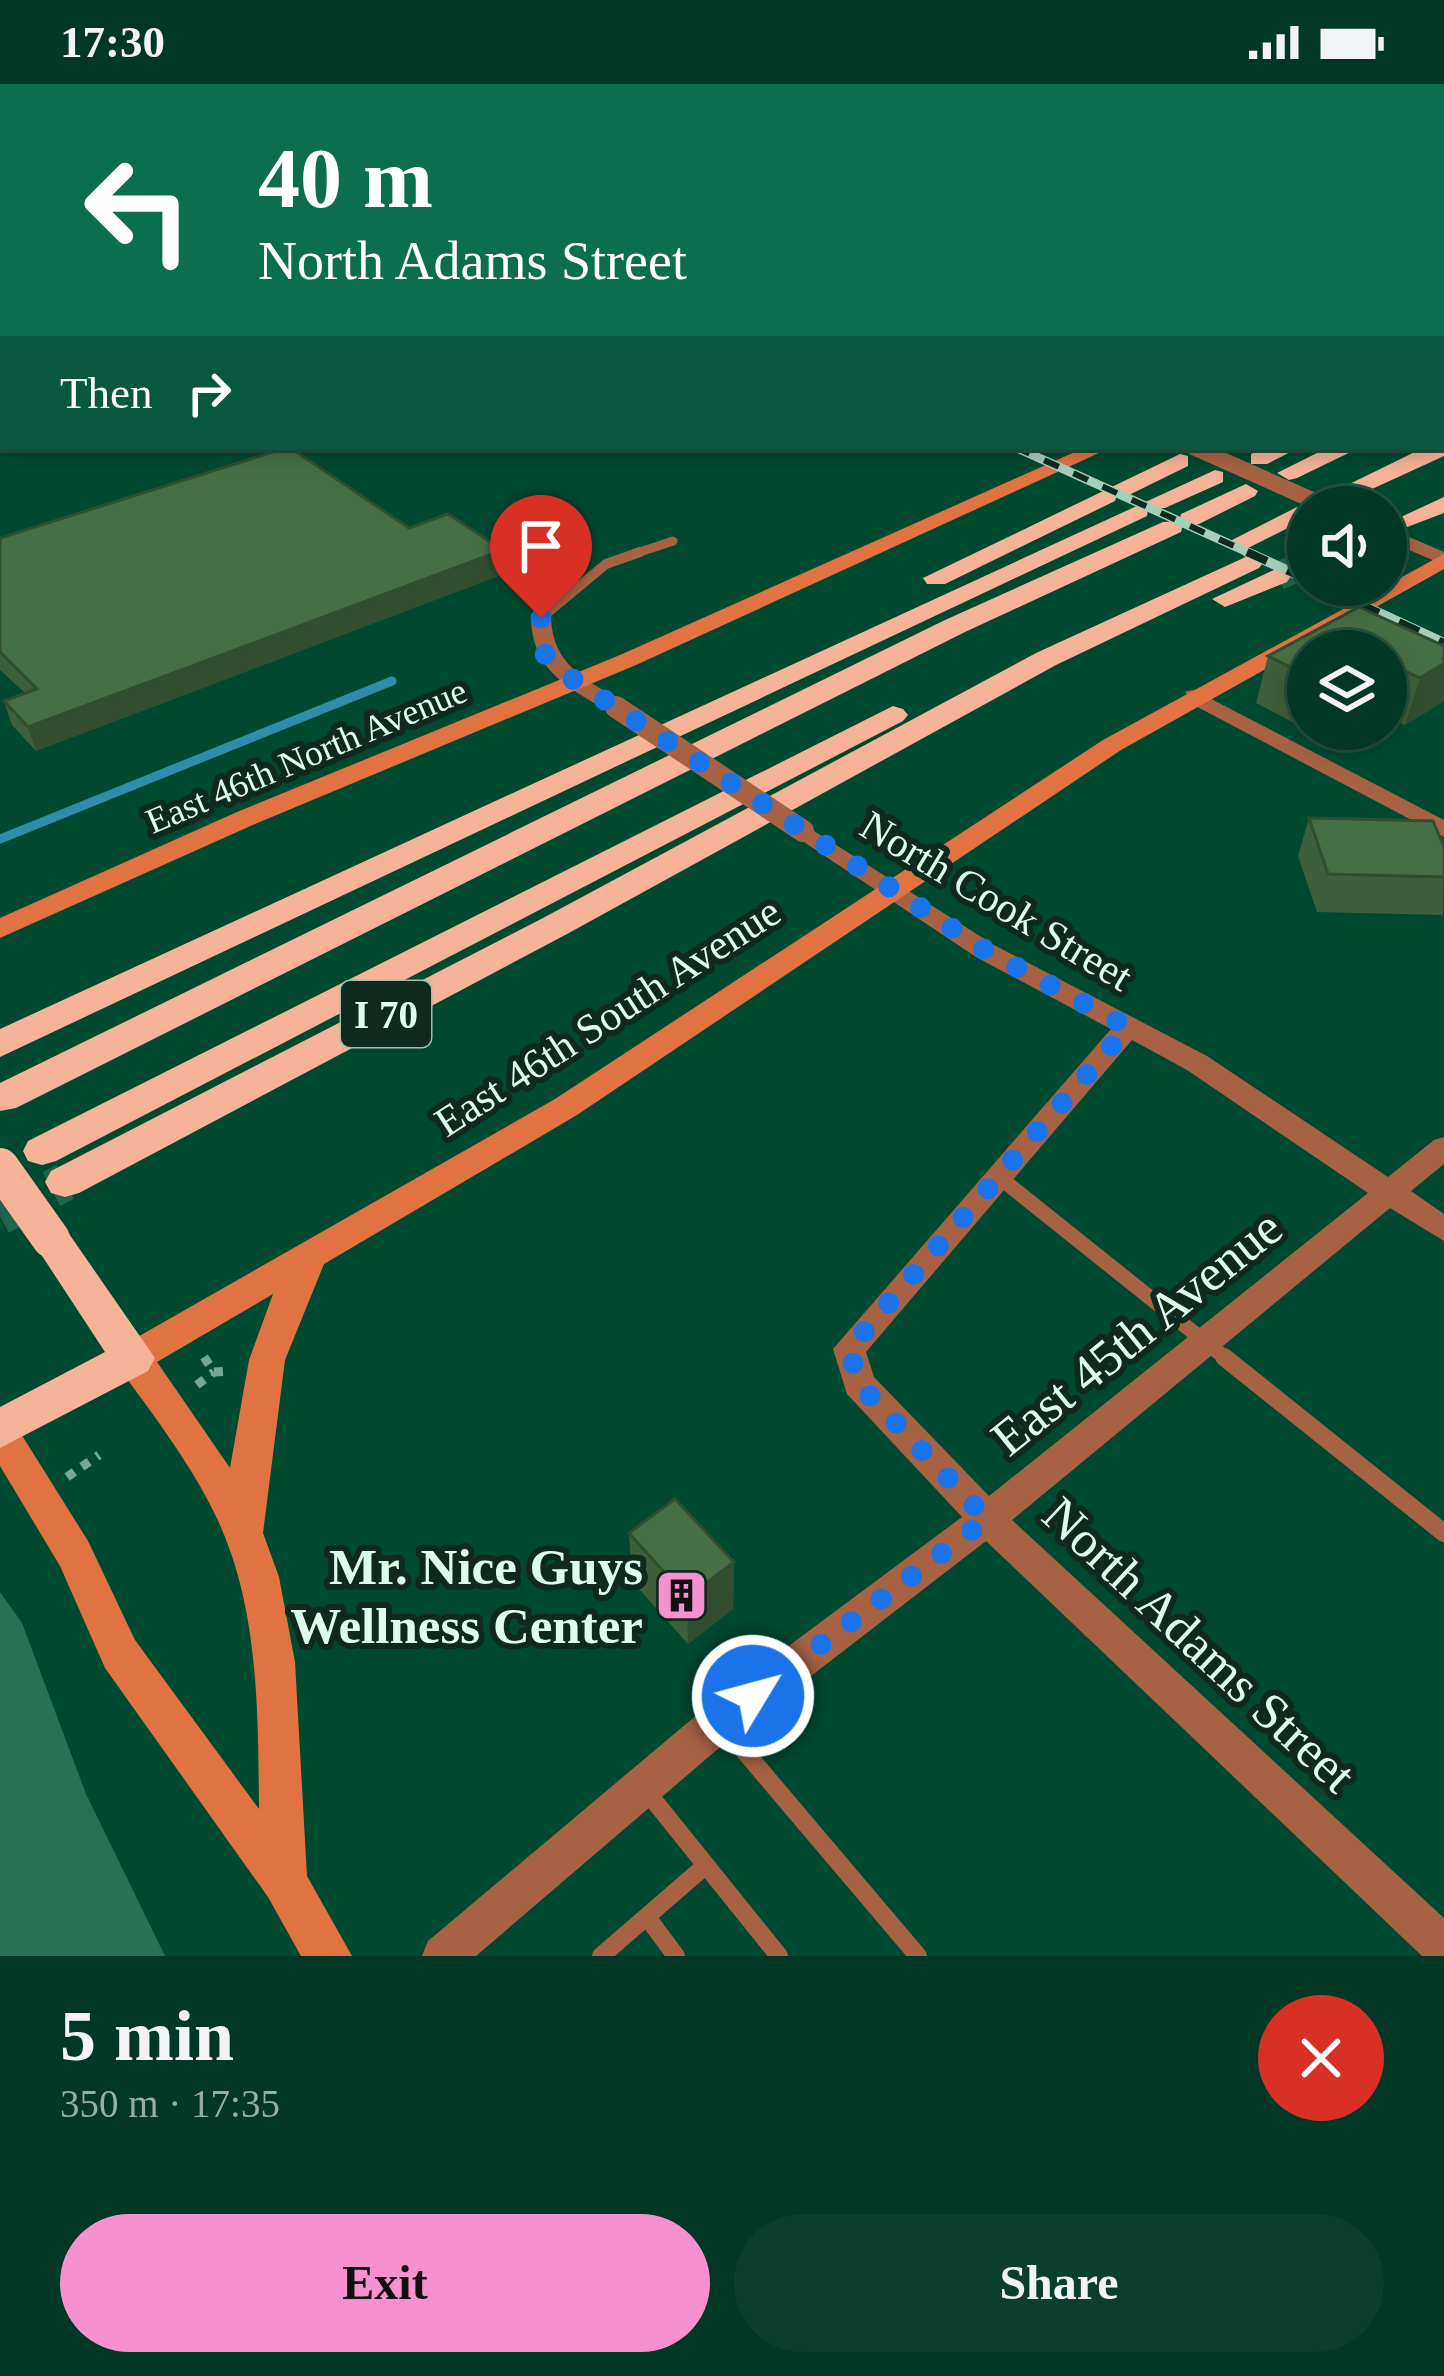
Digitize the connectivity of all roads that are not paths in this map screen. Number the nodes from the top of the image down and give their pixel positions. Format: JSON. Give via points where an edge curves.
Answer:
{"nodes":[{"id":1,"x":1095,"y":450,"type":"edge"},
{"id":2,"x":1281,"y":450,"type":"edge"},
{"id":3,"x":1342,"y":450,"type":"edge"},
{"id":4,"x":1436,"y":450,"type":"edge"},
{"id":5,"x":1186,"y":454,"type":"edge"},
{"id":6,"x":1259,"y":460,"type":"dead end"},
{"id":7,"x":1288,"y":473,"type":"dead end"},
{"id":8,"x":1444,"y":473,"type":"edge"},
{"id":9,"x":1215,"y":477,"type":"dead end"},
{"id":10,"x":1287,"y":486,"type":"edge"},
{"id":11,"x":1363,"y":486,"type":"edge"},
{"id":12,"x":1407,"y":490,"type":"edge"},
{"id":13,"x":1246,"y":491,"type":"dead end"},
{"id":14,"x":1444,"y":504,"type":"edge"},
{"id":15,"x":1147,"y":507,"type":"junction"},
{"id":16,"x":1407,"y":524,"type":"edge"},
{"id":17,"x":1407,"y":539,"type":"edge"},
{"id":18,"x":673,"y":541,"type":"dead end"},
{"id":19,"x":1267,"y":559,"type":"edge"},
{"id":20,"x":1444,"y":560,"type":"edge"},
{"id":21,"x":541,"y":618,"type":"joint"},
{"id":22,"x":576,"y":681,"type":"junction"},
{"id":23,"x":1194,"y":696,"type":"junction"},
{"id":24,"x":1444,"y":830,"type":"edge"},
{"id":25,"x":892,"y":890,"type":"junction"},
{"id":26,"x":0,"y":929,"type":"edge"},
{"id":27,"x":1128,"y":1027,"type":"junction"},
{"id":28,"x":0,"y":1044,"type":"edge"},
{"id":29,"x":3,"y":1098,"type":"dead end"},
{"id":30,"x":1444,"y":1148,"type":"edge"},
{"id":31,"x":42,"y":1151,"type":"tunnel mouth"},
{"id":32,"x":0,"y":1167,"type":"edge"},
{"id":33,"x":999,"y":1177,"type":"junction"},
{"id":34,"x":65,"y":1182,"type":"tunnel mouth"},
{"id":35,"x":1390,"y":1192,"type":"junction"},
{"id":36,"x":1444,"y":1229,"type":"edge"},
{"id":37,"x":310,"y":1258,"type":"junction"},
{"id":38,"x":1204,"y":1343,"type":"junction"},
{"id":39,"x":133,"y":1358,"type":"junction"},
{"id":40,"x":0,"y":1431,"type":"edge"},
{"id":41,"x":987,"y":1519,"type":"junction"},
{"id":42,"x":243,"y":1533,"type":"junction"},
{"id":43,"x":1444,"y":1533,"type":"edge"},
{"id":44,"x":719,"y":1722,"type":"junction"},
{"id":45,"x":643,"y":1786,"type":"junction"},
{"id":46,"x":705,"y":1866,"type":"junction"},
{"id":47,"x":284,"y":1881,"type":"junction"},
{"id":48,"x":647,"y":1917,"type":"junction"},
{"id":49,"x":1444,"y":1947,"type":"edge"},
{"id":50,"x":606,"y":1954,"type":"edge"},
{"id":51,"x":328,"y":1956,"type":"edge"},
{"id":52,"x":442,"y":1956,"type":"edge"},
{"id":53,"x":676,"y":1956,"type":"edge"},
{"id":54,"x":779,"y":1956,"type":"edge"},
{"id":55,"x":918,"y":1956,"type":"edge"}],
"edges":[{"from":1,"to":22,"type":"main road","name":"East 46th North Avenue"},
{"from":2,"to":6,"type":"highway"},
{"from":3,"to":7,"type":"highway"},
{"from":4,"to":11,"type":"highway"},
{"from":5,"to":10,"type":"street","bridge":true},
{"from":5,"to":15,"type":"highway"},
{"from":8,"to":12,"type":"highway"},
{"from":9,"to":15,"type":"highway"},
{"from":13,"to":15,"type":"highway"},
{"from":14,"to":16,"type":"highway"},
{"from":15,"to":28,"type":"highway"},
{"from":15,"to":29,"type":"highway","via":[[955,626]]},
{"from":17,"to":20,"type":"street"},
{"from":18,"to":21,"type":"lane","via":[[606,564]]},
{"from":19,"to":31,"type":"highway","via":[[758,782]]},
{"from":19,"to":34,"type":"highway","number":"I 70","via":[[1128,640],[1046,659]]},
{"from":20,"to":23,"type":"main road","name":"East 46th South Avenue"},
{"from":21,"to":22,"type":"street","name":"North Cook Street","via":[[545,657]]},
{"from":22,"to":25,"type":"street","name":"North Cook Street","bridge":true},
{"from":22,"to":26,"type":"main road","name":"East 46th North Avenue"},
{"from":23,"to":24,"type":"street"},
{"from":23,"to":25,"type":"main road","name":"East 46th South Avenue"},
{"from":25,"to":27,"type":"street","name":"North Cook Street","via":[[1014,968]]},
{"from":25,"to":37,"type":"main road","name":"East 46th South Avenue","via":[[668,1042]]},
{"from":27,"to":33,"type":"street","name":"North Adams Street"},
{"from":27,"to":35,"type":"street","name":"North Cook Street","via":[[1197,1063]]},
{"from":30,"to":35,"type":"street","name":"East 45th Avenue"},
{"from":32,"to":39,"type":"highway","bridge":true},
{"from":33,"to":38,"type":"lane"},
{"from":33,"to":41,"type":"street","name":"North Adams Street","via":[[849,1349],[859,1384]]},
{"from":35,"to":36,"type":"street","name":"North Cook Street"},
{"from":35,"to":38,"type":"street","name":"East 45th Avenue"},
{"from":37,"to":39,"type":"main road","name":"East 46th South Avenue"},
{"from":37,"to":42,"type":"main road","via":[[277,1318],[262,1370]]},
{"from":38,"to":41,"type":"street","name":"East 45th Avenue"},
{"from":38,"to":43,"type":"lane"},
{"from":39,"to":40,"type":"highway","name":"East 46th South Avenue"},
{"from":39,"to":42,"type":"main road"},
{"from":40,"to":47,"type":"main road","via":[[74,1554],[120,1654]]},
{"from":41,"to":44,"type":"street","name":"East 45th Avenue"},
{"from":41,"to":49,"type":"street","name":"North Adams Street"},
{"from":42,"to":47,"type":"main road","via":[[272,1656]]},
{"from":44,"to":45,"type":"street","name":"East 45th Avenue"},
{"from":44,"to":55,"type":"lane"},
{"from":45,"to":46,"type":"lane"},
{"from":45,"to":52,"type":"street","name":"East 45th Avenue"},
{"from":46,"to":48,"type":"lane"},
{"from":46,"to":54,"type":"lane"},
{"from":47,"to":51,"type":"main road"},
{"from":48,"to":50,"type":"lane"},
{"from":48,"to":53,"type":"lane"}]}
